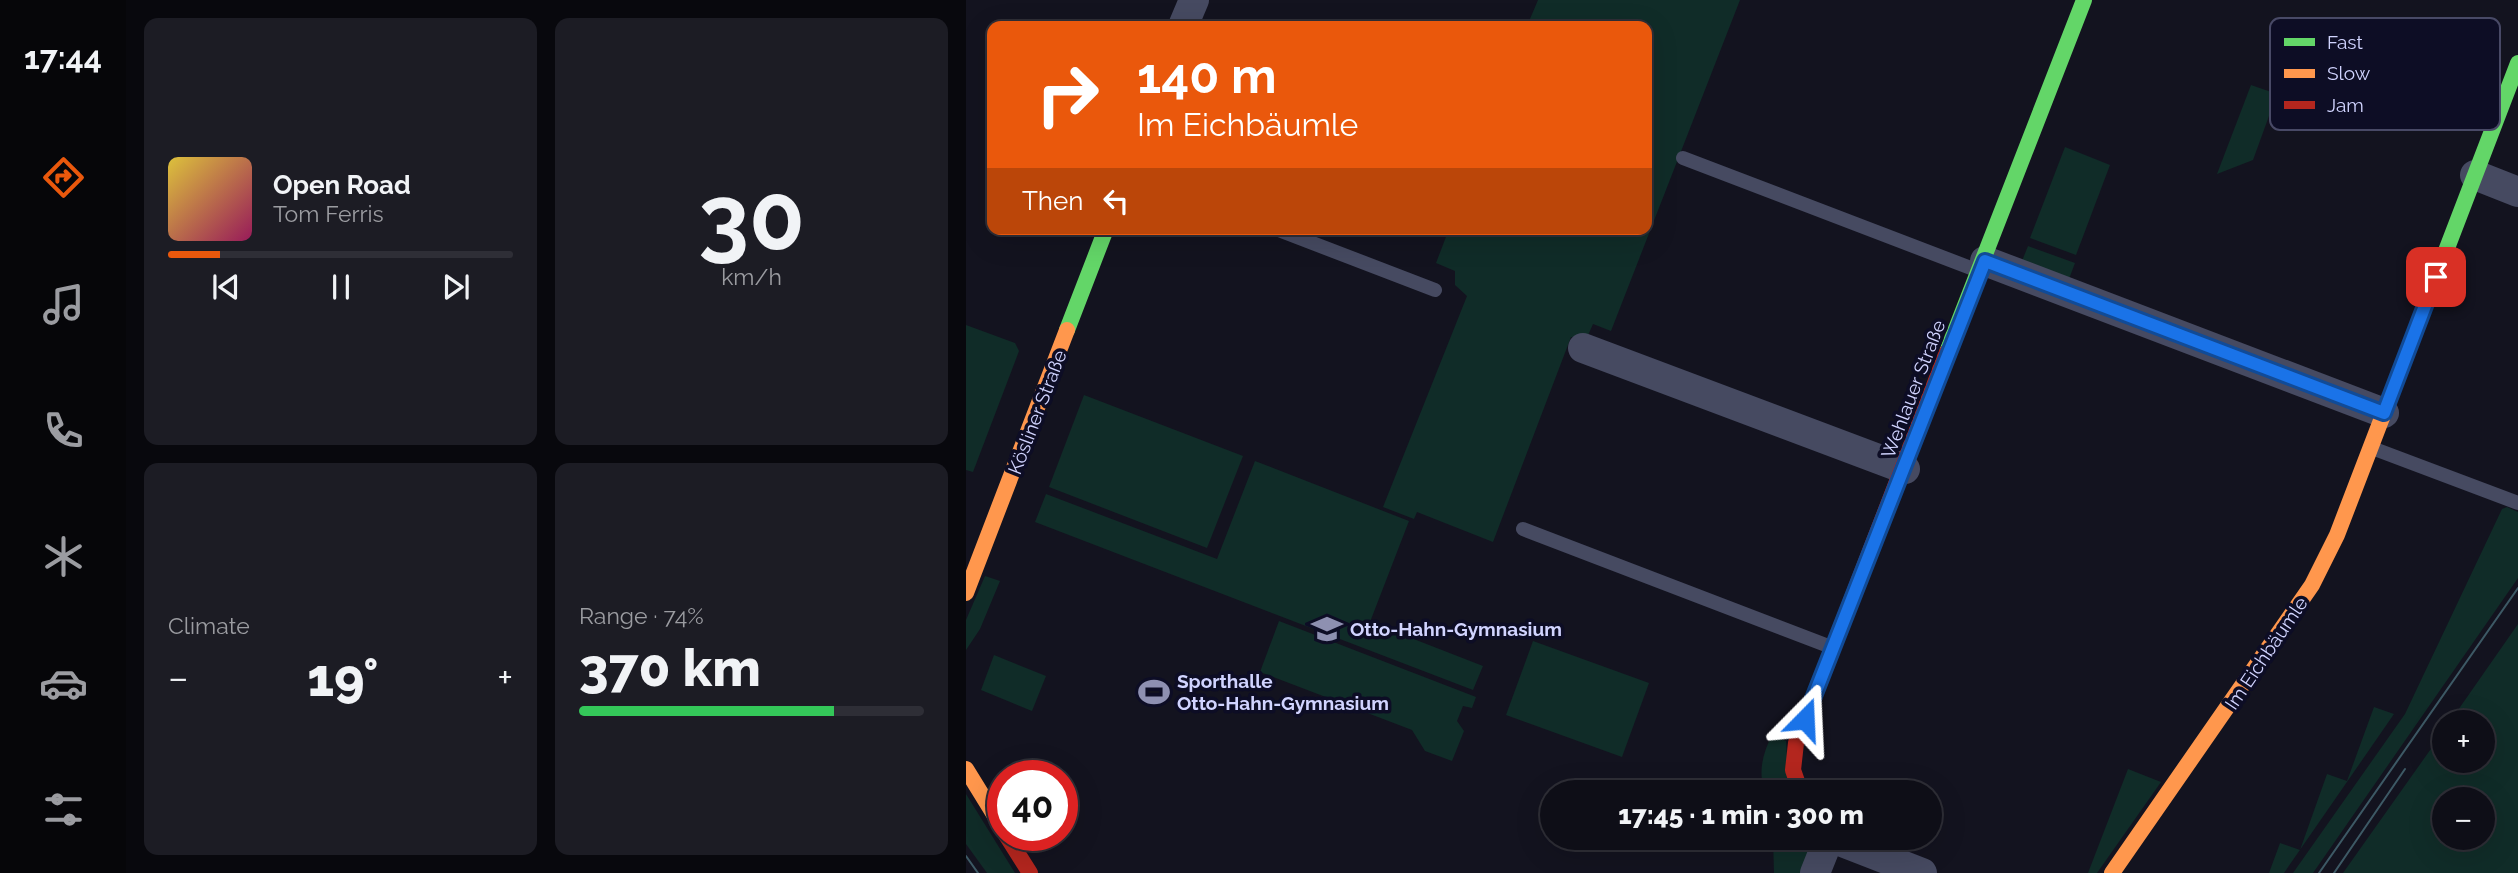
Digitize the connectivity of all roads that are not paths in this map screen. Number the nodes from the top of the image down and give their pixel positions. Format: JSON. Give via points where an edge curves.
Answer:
{"nodes":[{"id":1,"x":1194,"y":0,"type":"edge"},
{"id":2,"x":2084,"y":0,"type":"edge"},
{"id":3,"x":1186,"y":21,"type":"edge"},
{"id":4,"x":2518,"y":63,"type":"edge"},
{"id":5,"x":2500,"y":110,"type":"edge"},
{"id":6,"x":2492,"y":130,"type":"edge"},
{"id":7,"x":1683,"y":158,"type":"dead end"},
{"id":8,"x":2475,"y":175,"type":"junction"},
{"id":9,"x":2518,"y":192,"type":"edge"},
{"id":10,"x":1105,"y":235,"type":"edge"},
{"id":11,"x":1292,"y":235,"type":"edge"},
{"id":12,"x":1983,"y":267,"type":"junction"},
{"id":13,"x":1435,"y":290,"type":"dead end"},
{"id":14,"x":1583,"y":348,"type":"dead end"},
{"id":15,"x":2384,"y":413,"type":"junction"},
{"id":16,"x":2370,"y":448,"type":"junction"},
{"id":17,"x":1905,"y":469,"type":"junction"},
{"id":18,"x":2518,"y":503,"type":"edge"},
{"id":19,"x":1523,"y":529,"type":"dead end"},
{"id":20,"x":966,"y":593,"type":"edge"},
{"id":21,"x":1832,"y":648,"type":"junction"},
{"id":22,"x":966,"y":769,"type":"edge"},
{"id":23,"x":1796,"y":780,"type":"edge"},
{"id":24,"x":987,"y":803,"type":"edge"},
{"id":25,"x":1825,"y":850,"type":"edge"},
{"id":26,"x":1862,"y":850,"type":"edge"},
{"id":27,"x":1016,"y":851,"type":"edge"},
{"id":28,"x":1030,"y":873,"type":"edge"},
{"id":29,"x":1815,"y":873,"type":"edge"},
{"id":30,"x":1922,"y":873,"type":"edge"},
{"id":31,"x":2112,"y":873,"type":"edge"}],
"edges":[{"from":1,"to":3,"type":"street"},
{"from":2,"to":12,"type":"street","name":"Wehlauer Straße"},
{"from":4,"to":5,"type":"street","name":"Im Eichbäumle"},
{"from":6,"to":8,"type":"street","name":"Im Eichbäumle"},
{"from":7,"to":12,"type":"lane"},
{"from":8,"to":9,"type":"street"},
{"from":8,"to":15,"type":"street","name":"Im Eichbäumle"},
{"from":10,"to":20,"type":"street","name":"Kösliner Straße"},
{"from":11,"to":13,"type":"lane"},
{"from":12,"to":15,"type":"street"},
{"from":12,"to":17,"type":"street","name":"Wehlauer Straße"},
{"from":14,"to":17,"type":"street"},
{"from":15,"to":16,"type":"street","name":"Im Eichbäumle"},
{"from":16,"to":18,"type":"lane"},
{"from":16,"to":31,"type":"street","name":"Im Eichbäumle","via":[[2337,535],[2312,585]]},
{"from":17,"to":21,"type":"street","name":"Wehlauer Straße"},
{"from":19,"to":21,"type":"lane"},
{"from":21,"to":23,"type":"street","name":"Wehlauer Straße","via":[[1796,743]]},
{"from":22,"to":24,"type":"street"},
{"from":25,"to":29,"type":"street"},
{"from":26,"to":30,"type":"street"},
{"from":27,"to":28,"type":"street"}]}
